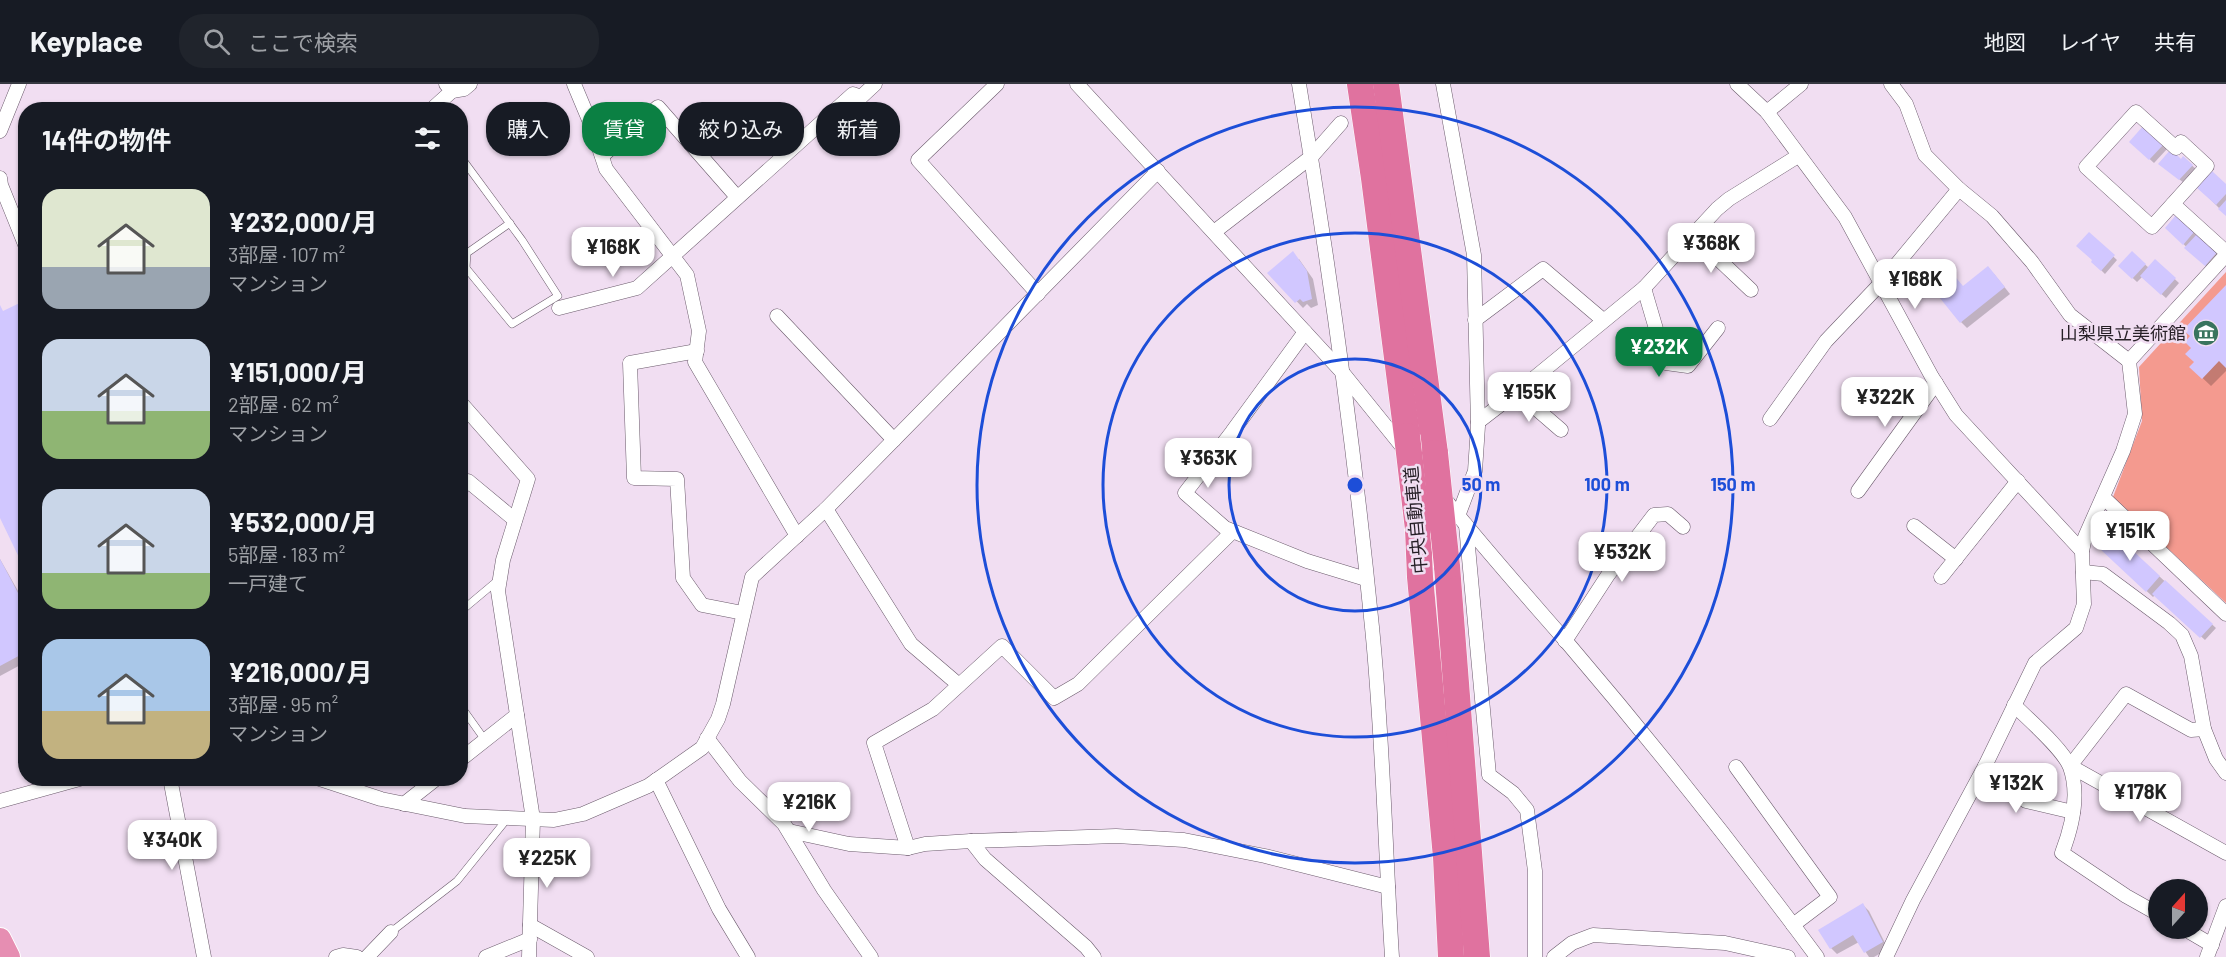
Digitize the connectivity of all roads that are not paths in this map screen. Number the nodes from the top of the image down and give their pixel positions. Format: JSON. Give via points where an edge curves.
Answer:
{"nodes":[{"id":1,"x":19,"y":84,"type":"edge"},
{"id":2,"x":470,"y":84,"type":"edge"},
{"id":3,"x":574,"y":84,"type":"edge"},
{"id":4,"x":875,"y":84,"type":"edge"},
{"id":5,"x":997,"y":84,"type":"edge"},
{"id":6,"x":1077,"y":84,"type":"edge"},
{"id":7,"x":1299,"y":84,"type":"edge"},
{"id":8,"x":1360,"y":84,"type":"edge"},
{"id":9,"x":1386,"y":84,"type":"edge"},
{"id":10,"x":1443,"y":84,"type":"edge"},
{"id":11,"x":1737,"y":84,"type":"edge"},
{"id":12,"x":1801,"y":84,"type":"edge"},
{"id":13,"x":1891,"y":84,"type":"edge"},
{"id":14,"x":449,"y":87,"type":"edge"},
{"id":15,"x":437,"y":102,"type":"edge"},
{"id":16,"x":582,"y":103,"type":"edge"},
{"id":17,"x":1767,"y":112,"type":"junction"},
{"id":18,"x":666,"y":116,"type":"edge"},
{"id":19,"x":1341,"y":123,"type":"dead end"},
{"id":20,"x":0,"y":131,"type":"edge"},
{"id":21,"x":602,"y":156,"type":"edge"},
{"id":22,"x":1798,"y":156,"type":"junction"},
{"id":23,"x":1311,"y":157,"type":"junction"},
{"id":24,"x":468,"y":167,"type":"edge"},
{"id":25,"x":1158,"y":171,"type":"junction"},
{"id":26,"x":0,"y":178,"type":"edge"},
{"id":27,"x":1959,"y":189,"type":"junction"},
{"id":28,"x":737,"y":197,"type":"junction"},
{"id":29,"x":2173,"y":204,"type":"junction"},
{"id":30,"x":510,"y":223,"type":"junction"},
{"id":31,"x":18,"y":228,"type":"edge"},
{"id":32,"x":1214,"y":232,"type":"junction"},
{"id":33,"x":1693,"y":235,"type":"junction"},
{"id":34,"x":468,"y":252,"type":"edge"},
{"id":35,"x":2226,"y":253,"type":"edge"},
{"id":36,"x":672,"y":256,"type":"junction"},
{"id":37,"x":468,"y":275,"type":"edge"},
{"id":38,"x":1882,"y":282,"type":"junction"},
{"id":39,"x":1644,"y":288,"type":"junction"},
{"id":40,"x":1751,"y":290,"type":"dead end"},
{"id":41,"x":1038,"y":294,"type":"junction"},
{"id":42,"x":559,"y":308,"type":"dead end"},
{"id":43,"x":777,"y":316,"type":"dead end"},
{"id":44,"x":1475,"y":320,"type":"junction"},
{"id":45,"x":1602,"y":320,"type":"junction"},
{"id":46,"x":1718,"y":328,"type":"dead end"},
{"id":47,"x":1305,"y":332,"type":"junction"},
{"id":48,"x":697,"y":351,"type":"junction"},
{"id":49,"x":2129,"y":361,"type":"junction"},
{"id":50,"x":1342,"y":372,"type":"junction"},
{"id":51,"x":1936,"y":383,"type":"junction"},
{"id":52,"x":1517,"y":392,"type":"junction"},
{"id":53,"x":468,"y":411,"type":"edge"},
{"id":54,"x":1770,"y":419,"type":"dead end"},
{"id":55,"x":1478,"y":422,"type":"junction"},
{"id":56,"x":1562,"y":430,"type":"dead end"},
{"id":57,"x":894,"y":440,"type":"junction"},
{"id":58,"x":468,"y":481,"type":"edge"},
{"id":59,"x":2018,"y":481,"type":"junction"},
{"id":60,"x":1858,"y":491,"type":"dead end"},
{"id":61,"x":2103,"y":497,"type":"junction"},
{"id":62,"x":826,"y":510,"type":"junction"},
{"id":63,"x":515,"y":520,"type":"junction"},
{"id":64,"x":1462,"y":520,"type":"junction"},
{"id":65,"x":1914,"y":526,"type":"dead end"},
{"id":66,"x":1683,"y":527,"type":"dead end"},
{"id":67,"x":1233,"y":531,"type":"junction"},
{"id":68,"x":797,"y":536,"type":"junction"},
{"id":69,"x":2082,"y":551,"type":"junction"},
{"id":70,"x":1956,"y":559,"type":"junction"},
{"id":71,"x":2083,"y":572,"type":"junction"},
{"id":72,"x":1941,"y":577,"type":"dead end"},
{"id":73,"x":500,"y":578,"type":"junction"},
{"id":74,"x":1366,"y":579,"type":"junction"},
{"id":75,"x":468,"y":605,"type":"edge"},
{"id":76,"x":743,"y":613,"type":"junction"},
{"id":77,"x":2226,"y":614,"type":"edge"},
{"id":78,"x":1565,"y":641,"type":"junction"},
{"id":79,"x":959,"y":685,"type":"junction"},
{"id":80,"x":2014,"y":705,"type":"junction"},
{"id":81,"x":518,"y":715,"type":"junction"},
{"id":82,"x":468,"y":716,"type":"edge"},
{"id":83,"x":2204,"y":729,"type":"junction"},
{"id":84,"x":707,"y":738,"type":"junction"},
{"id":85,"x":485,"y":740,"type":"junction"},
{"id":86,"x":468,"y":754,"type":"edge"},
{"id":87,"x":1985,"y":766,"type":"junction"},
{"id":88,"x":2070,"y":766,"type":"junction"},
{"id":89,"x":1736,"y":767,"type":"dead end"},
{"id":90,"x":2226,"y":773,"type":"edge"},
{"id":91,"x":656,"y":780,"type":"junction"},
{"id":92,"x":54,"y":786,"type":"edge"},
{"id":93,"x":172,"y":786,"type":"edge"},
{"id":94,"x":340,"y":786,"type":"edge"},
{"id":95,"x":427,"y":786,"type":"edge"},
{"id":96,"x":0,"y":801,"type":"edge"},
{"id":97,"x":404,"y":804,"type":"junction"},
{"id":98,"x":2073,"y":812,"type":"junction"},
{"id":99,"x":508,"y":818,"type":"junction"},
{"id":100,"x":533,"y":819,"type":"junction"},
{"id":101,"x":789,"y":831,"type":"junction"},
{"id":102,"x":971,"y":841,"type":"junction"},
{"id":103,"x":908,"y":848,"type":"junction"},
{"id":104,"x":2226,"y":853,"type":"edge"},
{"id":105,"x":1388,"y":887,"type":"junction"},
{"id":106,"x":2226,"y":906,"type":"edge"},
{"id":107,"x":2148,"y":908,"type":"edge"},
{"id":108,"x":1793,"y":925,"type":"junction"},
{"id":109,"x":392,"y":932,"type":"joint"},
{"id":110,"x":530,"y":932,"type":"junction"},
{"id":111,"x":0,"y":939,"type":"edge"},
{"id":112,"x":2196,"y":939,"type":"edge"},
{"id":113,"x":2210,"y":951,"type":"edge"},
{"id":114,"x":9,"y":957,"type":"edge"},
{"id":115,"x":204,"y":957,"type":"edge"},
{"id":116,"x":336,"y":957,"type":"edge"},
{"id":117,"x":357,"y":957,"type":"edge"},
{"id":118,"x":367,"y":957,"type":"edge"},
{"id":119,"x":486,"y":957,"type":"edge"},
{"id":120,"x":529,"y":957,"type":"edge"},
{"id":121,"x":587,"y":957,"type":"edge"},
{"id":122,"x":748,"y":957,"type":"edge"},
{"id":123,"x":871,"y":957,"type":"edge"},
{"id":124,"x":1094,"y":957,"type":"edge"},
{"id":125,"x":1392,"y":957,"type":"edge"},
{"id":126,"x":1451,"y":957,"type":"edge"},
{"id":127,"x":1478,"y":957,"type":"edge"},
{"id":128,"x":1535,"y":957,"type":"edge"},
{"id":129,"x":1554,"y":957,"type":"edge"},
{"id":130,"x":1788,"y":957,"type":"edge"},
{"id":131,"x":1817,"y":957,"type":"edge"},
{"id":132,"x":1886,"y":957,"type":"edge"}],
"edges":[{"from":1,"to":20,"type":"street"},
{"from":2,"to":14,"type":"street","via":[[464,89]]},
{"from":3,"to":16,"type":"street"},
{"from":4,"to":28,"type":"street","via":[[861,97],[853,94]]},
{"from":5,"to":41,"type":"street","via":[[918,160]]},
{"from":6,"to":25,"type":"street"},
{"from":7,"to":23,"type":"street"},
{"from":8,"to":126,"type":"highway","name":"中央自動車道","bridge":true,"via":[[1418,529]]},
{"from":9,"to":127,"type":"highway","name":"中央自動車道","bridge":true,"via":[[1447,566]]},
{"from":10,"to":44,"type":"street","via":[[1474,255]]},
{"from":11,"to":17,"type":"street"},
{"from":12,"to":17,"type":"street"},
{"from":13,"to":27,"type":"street","via":[[1906,104],[1925,154]]},
{"from":14,"to":15,"type":"street"},
{"from":17,"to":22,"type":"street"},
{"from":18,"to":28,"type":"street"},
{"from":19,"to":23,"type":"street"},
{"from":21,"to":36,"type":"street","via":[[606,169]]},
{"from":22,"to":33,"type":"street","via":[[1729,199]]},
{"from":22,"to":38,"type":"street","via":[[1845,217]]},
{"from":23,"to":32,"type":"street"},
{"from":23,"to":50,"type":"street"},
{"from":24,"to":30,"type":"lane"},
{"from":25,"to":32,"type":"street"},
{"from":25,"to":41,"type":"street"},
{"from":26,"to":31,"type":"street"},
{"from":27,"to":38,"type":"street"},
{"from":27,"to":49,"type":"street","via":[[1992,216],[2070,315]]},
{"from":28,"to":36,"type":"street"},
{"from":29,"to":29,"type":"street","via":[[2207,166],[2181,142],[2176,148],[2136,112],[2086,167],[2152,227]]},
{"from":29,"to":35,"type":"street"},
{"from":30,"to":34,"type":"lane"},
{"from":30,"to":37,"type":"lane","via":[[558,296],[513,324]]},
{"from":32,"to":47,"type":"street"},
{"from":33,"to":39,"type":"street"},
{"from":33,"to":40,"type":"street"},
{"from":35,"to":49,"type":"street"},
{"from":36,"to":42,"type":"street","via":[[636,288]]},
{"from":36,"to":48,"type":"street","via":[[687,275],[699,331]]},
{"from":38,"to":51,"type":"street"},
{"from":38,"to":54,"type":"street","via":[[1826,340]]},
{"from":39,"to":45,"type":"street"},
{"from":39,"to":46,"type":"street","via":[[1666,363],[1688,366]]},
{"from":41,"to":57,"type":"street"},
{"from":43,"to":57,"type":"street"},
{"from":44,"to":45,"type":"street","via":[[1543,269]]},
{"from":44,"to":55,"type":"street"},
{"from":45,"to":52,"type":"street"},
{"from":47,"to":50,"type":"street"},
{"from":47,"to":67,"type":"street","via":[[1185,493]]},
{"from":48,"to":68,"type":"street","via":[[695,363]]},
{"from":48,"to":76,"type":"street","via":[[630,363],[634,477],[677,479],[683,578],[702,605]]},
{"from":49,"to":61,"type":"street","via":[[2134,414]]},
{"from":50,"to":64,"type":"street"},
{"from":50,"to":74,"type":"street"},
{"from":51,"to":59,"type":"street","via":[[1956,415]]},
{"from":51,"to":60,"type":"street"},
{"from":52,"to":55,"type":"street"},
{"from":52,"to":56,"type":"street"},
{"from":53,"to":63,"type":"street","via":[[528,479]]},
{"from":55,"to":64,"type":"street","via":[[1475,471]]},
{"from":57,"to":62,"type":"street"},
{"from":58,"to":63,"type":"street"},
{"from":59,"to":69,"type":"street"},
{"from":59,"to":70,"type":"street"},
{"from":61,"to":69,"type":"street"},
{"from":61,"to":77,"type":"street"},
{"from":62,"to":68,"type":"street"},
{"from":62,"to":79,"type":"street","via":[[910,644]]},
{"from":63,"to":73,"type":"street"},
{"from":64,"to":78,"type":"street"},
{"from":64,"to":128,"type":"street","via":[[1488,775],[1513,793],[1527,810],[1534,871]]},
{"from":65,"to":70,"type":"street"},
{"from":66,"to":78,"type":"street","via":[[1668,514],[1654,515]]},
{"from":67,"to":74,"type":"street","via":[[1307,561]]},
{"from":67,"to":79,"type":"street","via":[[1078,684],[1054,698],[1002,646]]},
{"from":68,"to":76,"type":"street","via":[[752,576]]},
{"from":69,"to":71,"type":"street"},
{"from":70,"to":72,"type":"street"},
{"from":71,"to":80,"type":"street","via":[[2084,604],[2076,628],[2035,663]]},
{"from":71,"to":83,"type":"street","via":[[2103,574],[2182,635],[2191,656]]},
{"from":73,"to":75,"type":"lane"},
{"from":73,"to":81,"type":"street","via":[[498,591]]},
{"from":74,"to":105,"type":"street","via":[[1384,788]]},
{"from":76,"to":84,"type":"street","via":[[723,704]]},
{"from":78,"to":108,"type":"street","via":[[1744,859]]},
{"from":79,"to":103,"type":"street","via":[[933,709],[874,743]]},
{"from":80,"to":87,"type":"street"},
{"from":80,"to":88,"type":"street","via":[[2047,736]]},
{"from":81,"to":85,"type":"street"},
{"from":81,"to":100,"type":"street"},
{"from":82,"to":85,"type":"lane"},
{"from":83,"to":88,"type":"street","via":[[2191,729],[2126,694]]},
{"from":83,"to":90,"type":"street"},
{"from":84,"to":91,"type":"street","via":[[702,748]]},
{"from":84,"to":101,"type":"street","via":[[740,781]]},
{"from":85,"to":86,"type":"street"},
{"from":87,"to":98,"type":"street","via":[[2026,801]]},
{"from":87,"to":132,"type":"street"},
{"from":88,"to":98,"type":"street"},
{"from":88,"to":104,"type":"street"},
{"from":89,"to":108,"type":"street","via":[[1830,897]]},
{"from":91,"to":100,"type":"street","via":[[582,814],[554,820]]},
{"from":91,"to":122,"type":"street"},
{"from":92,"to":96,"type":"street"},
{"from":93,"to":115,"type":"street"},
{"from":94,"to":97,"type":"street"},
{"from":95,"to":97,"type":"street"},
{"from":97,"to":99,"type":"street","via":[[465,816]]},
{"from":98,"to":107,"type":"street","via":[[2062,853]]},
{"from":99,"to":100,"type":"street"},
{"from":99,"to":109,"type":"lane","via":[[457,881]]},
{"from":100,"to":110,"type":"street"},
{"from":101,"to":103,"type":"street","via":[[849,844]]},
{"from":101,"to":123,"type":"street"},
{"from":102,"to":103,"type":"street"},
{"from":102,"to":105,"type":"street","via":[[1116,836],[1184,840]]},
{"from":102,"to":124,"type":"street","via":[[984,860]]},
{"from":105,"to":125,"type":"street"},
{"from":106,"to":113,"type":"street"},
{"from":108,"to":131,"type":"street"},
{"from":109,"to":118,"type":"street"},
{"from":110,"to":119,"type":"street"},
{"from":110,"to":120,"type":"street"},
{"from":110,"to":121,"type":"street"},
{"from":111,"to":114,"type":"highway"},
{"from":112,"to":113,"type":"street"},
{"from":116,"to":117,"type":"street"},
{"from":129,"to":130,"type":"street","via":[[1572,943],[1593,935],[1725,943]]}]}
